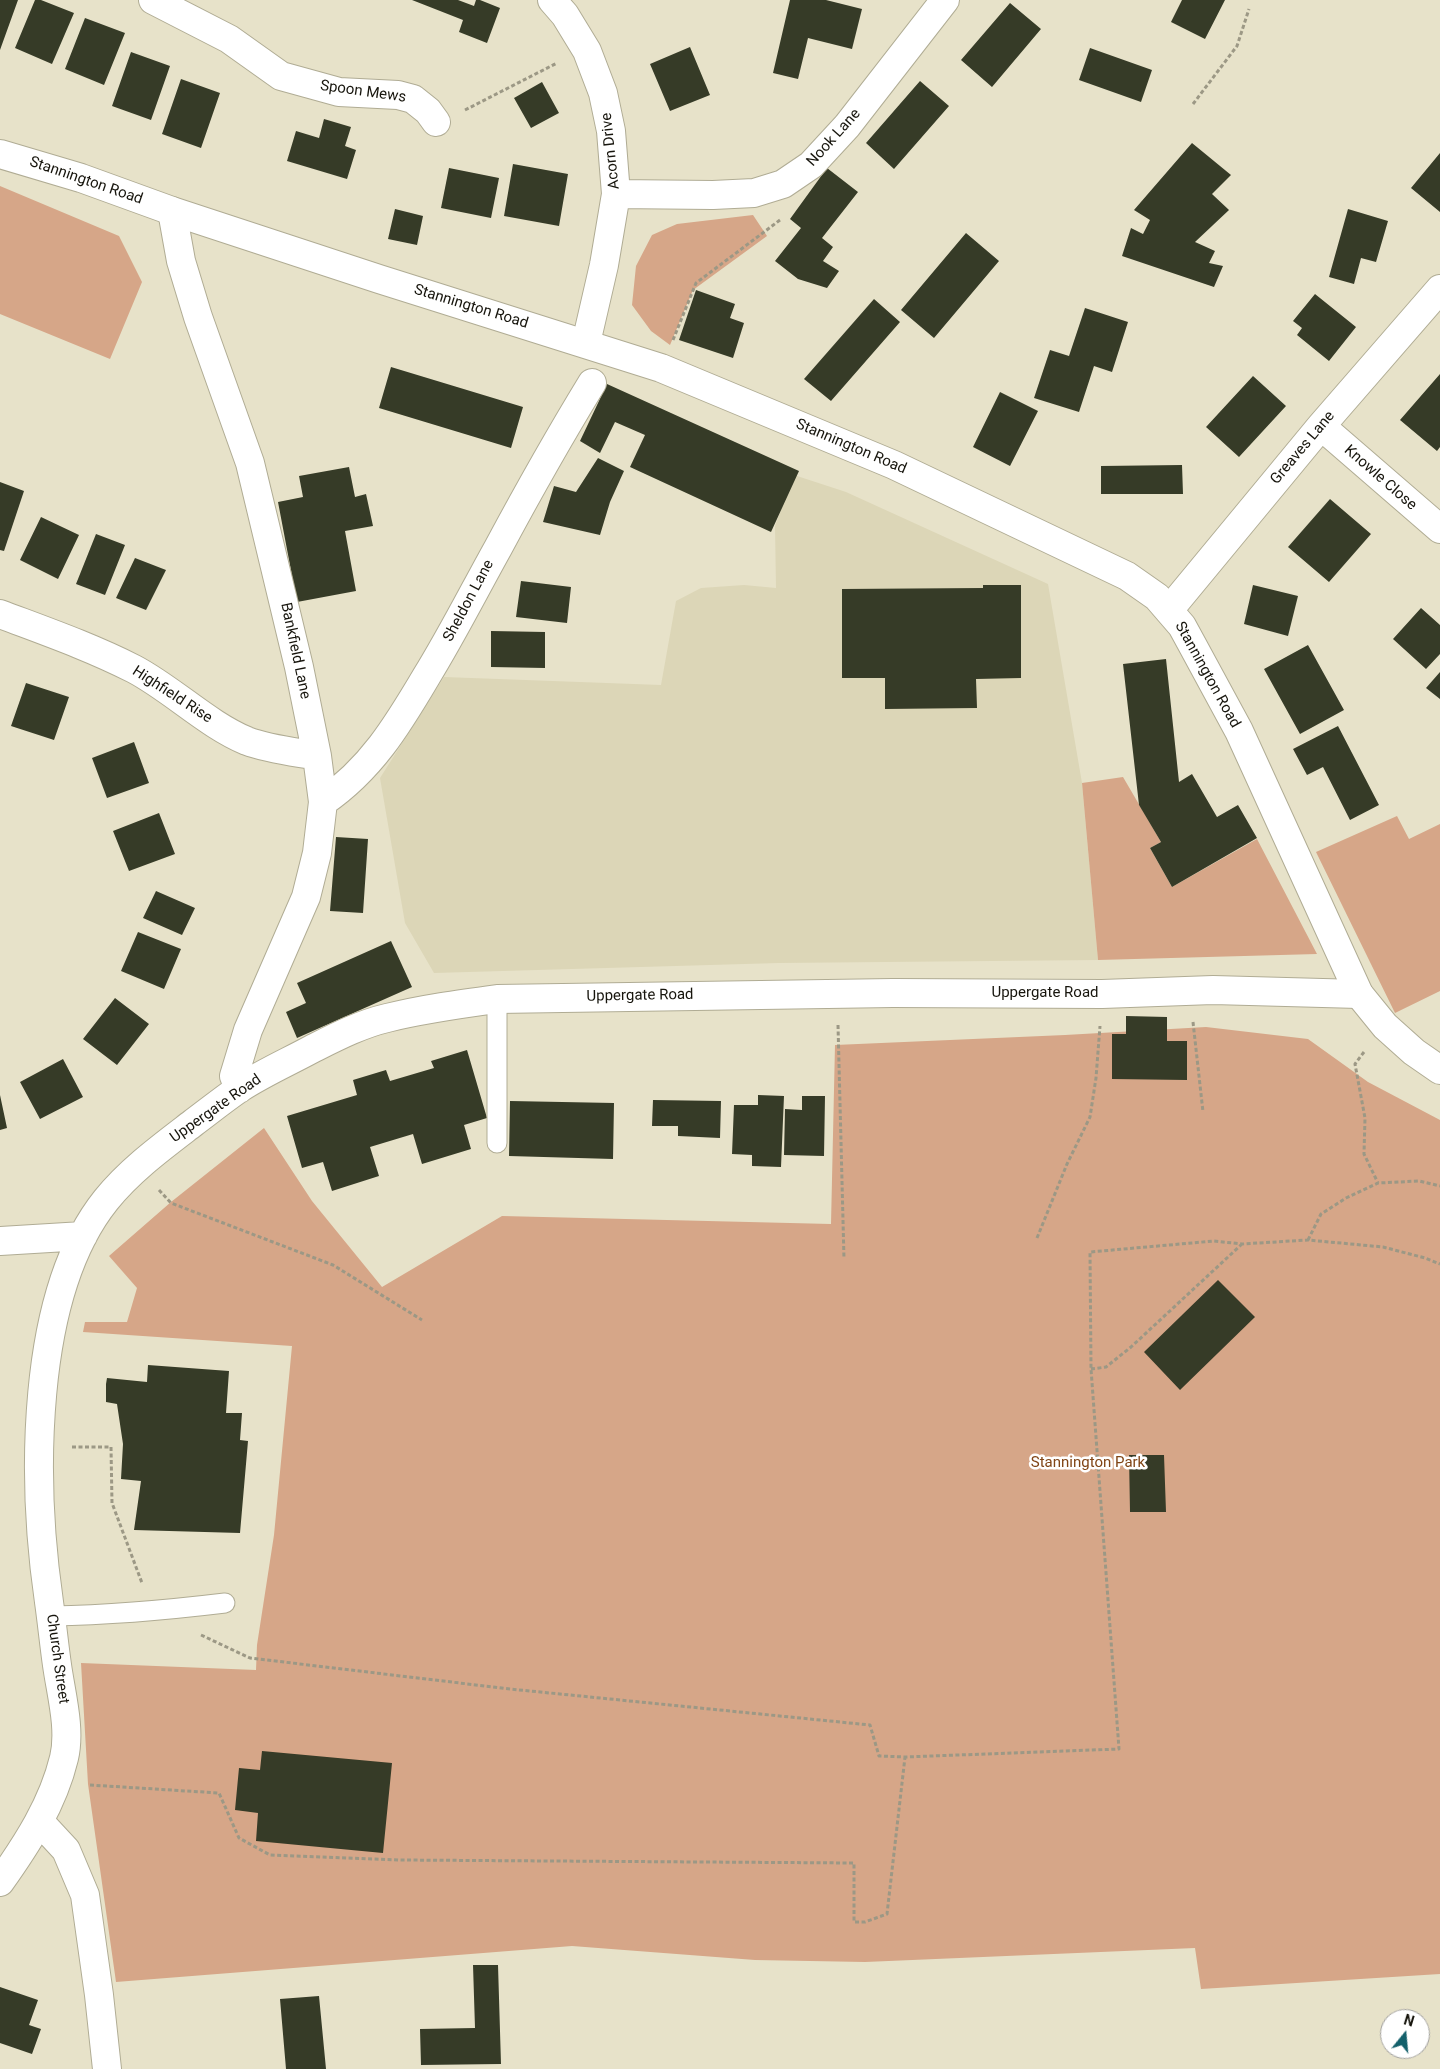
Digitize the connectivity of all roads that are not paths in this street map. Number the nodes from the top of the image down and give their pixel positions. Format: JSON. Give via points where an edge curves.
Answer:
{"nodes":[{"id":1,"x":153,"y":0,"type":"edge"},
{"id":2,"x":552,"y":0,"type":"edge"},
{"id":3,"x":945,"y":0,"type":"edge"},
{"id":4,"x":436,"y":122,"type":"road end"},
{"id":5,"x":0,"y":154,"type":"edge"},
{"id":6,"x":616,"y":194,"type":"junction"},
{"id":7,"x":172,"y":211,"type":"junction"},
{"id":8,"x":1440,"y":288,"type":"edge"},
{"id":9,"x":586,"y":343,"type":"junction"},
{"id":10,"x":592,"y":383,"type":"dead end"},
{"id":11,"x":1321,"y":426,"type":"junction"},
{"id":12,"x":1440,"y":529,"type":"edge"},
{"id":13,"x":1169,"y":610,"type":"junction"},
{"id":14,"x":0,"y":614,"type":"edge"},
{"id":15,"x":317,"y":756,"type":"junction"},
{"id":16,"x":323,"y":802,"type":"junction"},
{"id":17,"x":1359,"y":994,"type":"junction"},
{"id":18,"x":497,"y":999,"type":"junction"},
{"id":19,"x":1440,"y":1070,"type":"edge"},
{"id":20,"x":240,"y":1089,"type":"junction"},
{"id":21,"x":497,"y":1143,"type":"dead end"},
{"id":22,"x":83,"y":1236,"type":"junction"},
{"id":23,"x":0,"y":1241,"type":"edge"},
{"id":24,"x":225,"y":1603,"type":"dead end"},
{"id":25,"x":52,"y":1616,"type":"junction"},
{"id":26,"x":40,"y":1822,"type":"junction"},
{"id":27,"x":0,"y":1882,"type":"edge"},
{"id":28,"x":107,"y":2069,"type":"edge"}],
"edges":[{"from":1,"to":4,"type":"street","name":"Spoon Mews","via":[[229,39],[281,76],[339,92],[398,95],[413,99]]},
{"from":2,"to":6,"type":"street","name":"Acorn Drive","via":[[587,51],[603,93],[611,131]]},
{"from":3,"to":6,"type":"street","name":"Nook Lane","via":[[847,126],[812,165],[783,184],[754,193]]},
{"from":5,"to":7,"type":"street","name":"Stannington Road","via":[[81,178]]},
{"from":6,"to":9,"type":"street","name":"Acorn Drive"},
{"from":7,"to":9,"type":"street","name":"Stannington Road"},
{"from":7,"to":15,"type":"street","name":"Bankfield Lane","via":[[181,261],[198,317],[250,463]]},
{"from":8,"to":11,"type":"street","name":"Greaves Lane"},
{"from":9,"to":13,"type":"street","name":"Stannington Road","via":[[662,368],[894,465],[1107,565],[1140,584]]},
{"from":10,"to":16,"type":"street","name":"Sheldon Lane","via":[[532,483],[448,641],[400,721],[364,768]]},
{"from":11,"to":12,"type":"street","name":"Knowle Close"},
{"from":11,"to":13,"type":"street","name":"Greaves Lane"},
{"from":13,"to":17,"type":"street","name":"Stannington Road","via":[[1190,641],[1239,731]]},
{"from":14,"to":15,"type":"street","name":"Highfield Rise","via":[[134,669],[247,741]]},
{"from":15,"to":16,"type":"street","name":"Bankfield Lane"},
{"from":16,"to":20,"type":"street","name":"Bankfield Lane","via":[[317,853],[306,897],[248,1030],[234,1076]]},
{"from":17,"to":18,"type":"street","name":"Uppergate Road","via":[[1213,990],[1102,994]]},
{"from":17,"to":19,"type":"street","name":"Stannington Road","via":[[1385,1026]]},
{"from":18,"to":20,"type":"street","name":"Uppergate Road","via":[[385,1018],[341,1034]]},
{"from":18,"to":21,"type":"lane"},
{"from":20,"to":22,"type":"street","name":"Uppergate Road","via":[[137,1168],[106,1200]]},
{"from":22,"to":23,"type":"street"},
{"from":22,"to":25,"type":"street","name":"Church Street","via":[[65,1280],[53,1323],[42,1398],[40,1524]]},
{"from":24,"to":25,"type":"lane","via":[[104,1616]]},
{"from":25,"to":26,"type":"street","name":"Church Street","via":[[65,1721],[65,1755]]},
{"from":26,"to":27,"type":"street","name":"Church Street"},
{"from":26,"to":28,"type":"street","via":[[66,1850],[85,1896]]}]}
